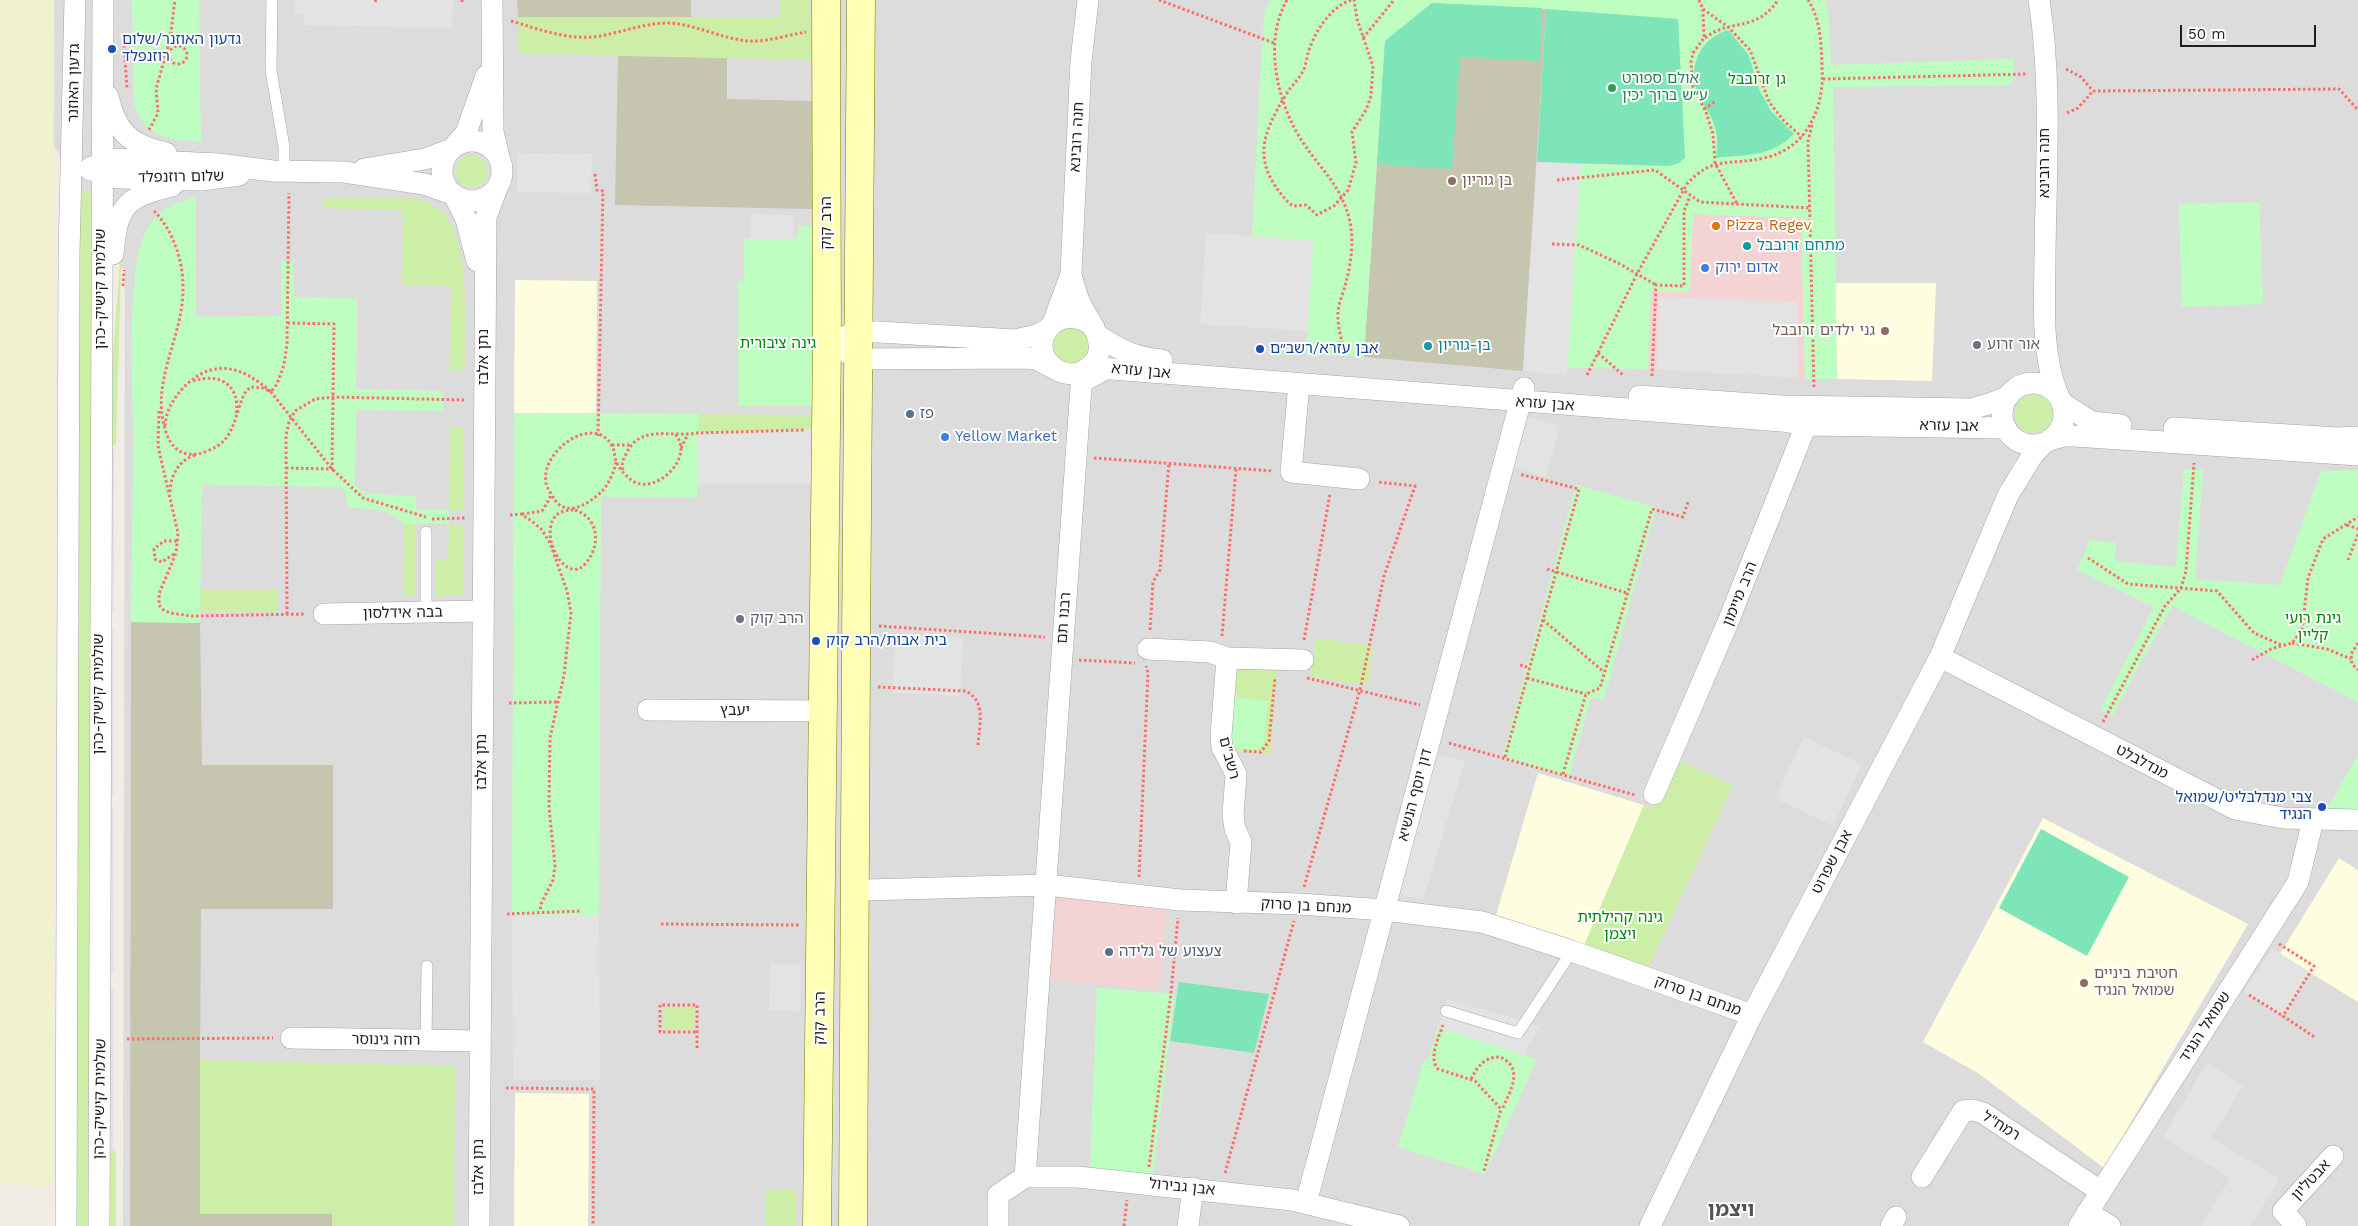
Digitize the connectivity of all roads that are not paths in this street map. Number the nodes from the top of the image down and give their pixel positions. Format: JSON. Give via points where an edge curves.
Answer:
{"nodes":[{"id":1,"x":75,"y":0,"type":"edge"},
{"id":2,"x":103,"y":0,"type":"edge"},
{"id":3,"x":272,"y":0,"type":"edge"},
{"id":4,"x":826,"y":0,"type":"edge"},
{"id":5,"x":861,"y":0,"type":"edge"},
{"id":6,"x":1088,"y":0,"type":"edge"},
{"id":7,"x":2039,"y":0,"type":"edge"},
{"id":8,"x":492,"y":7,"type":"edge"},
{"id":9,"x":103,"y":58,"type":"junction"},
{"id":10,"x":491,"y":61,"type":"junction"},
{"id":11,"x":453,"y":147,"type":"junction"},
{"id":12,"x":499,"y":157,"type":"junction"},
{"id":13,"x":218,"y":164,"type":"junction"},
{"id":14,"x":92,"y":168,"type":"junction"},
{"id":15,"x":278,"y":171,"type":"junction"},
{"id":16,"x":344,"y":172,"type":"junction"},
{"id":17,"x":201,"y":180,"type":"junction"},
{"id":18,"x":497,"y":188,"type":"junction"},
{"id":19,"x":452,"y":194,"type":"junction"},
{"id":20,"x":1071,"y":274,"type":"junction"},
{"id":21,"x":485,"y":298,"type":"junction"},
{"id":22,"x":101,"y":323,"type":"junction"},
{"id":23,"x":1050,"y":326,"type":"junction"},
{"id":24,"x":2044,"y":326,"type":"junction"},
{"id":25,"x":859,"y":332,"type":"junction"},
{"id":26,"x":1096,"y":332,"type":"junction"},
{"id":27,"x":827,"y":342,"type":"junction"},
{"id":28,"x":859,"y":359,"type":"junction"},
{"id":29,"x":1109,"y":369,"type":"junction"},
{"id":30,"x":1057,"y":370,"type":"junction"},
{"id":31,"x":1085,"y":370,"type":"junction"},
{"id":32,"x":1299,"y":384,"type":"junction"},
{"id":33,"x":2013,"y":392,"type":"junction"},
{"id":34,"x":1523,"y":395,"type":"junction"},
{"id":35,"x":2060,"y":399,"type":"junction"},
{"id":36,"x":1810,"y":416,"type":"junction"},
{"id":37,"x":2007,"y":430,"type":"junction"},
{"id":38,"x":2358,"y":437,"type":"edge"},
{"id":39,"x":2048,"y":441,"type":"junction"},
{"id":40,"x":2358,"y":455,"type":"edge"},
{"id":41,"x":1359,"y":479,"type":"road end"},
{"id":42,"x":2008,"y":495,"type":"junction"},
{"id":43,"x":426,"y":532,"type":"dead end"},
{"id":44,"x":482,"y":611,"type":"junction"},
{"id":45,"x":426,"y":612,"type":"junction"},
{"id":46,"x":324,"y":614,"type":"road end"},
{"id":47,"x":1147,"y":656,"type":"road end"},
{"id":48,"x":1224,"y":657,"type":"junction"},
{"id":49,"x":1940,"y":657,"type":"junction"},
{"id":50,"x":1304,"y":660,"type":"road end"},
{"id":51,"x":648,"y":710,"type":"dead end"},
{"id":52,"x":823,"y":711,"type":"junction"},
{"id":53,"x":1654,"y":794,"type":"road end"},
{"id":54,"x":2312,"y":820,"type":"junction"},
{"id":55,"x":2358,"y":820,"type":"edge"},
{"id":56,"x":1047,"y":885,"type":"junction"},
{"id":57,"x":1236,"y":903,"type":"junction"},
{"id":58,"x":853,"y":905,"type":"junction"},
{"id":59,"x":1384,"y":910,"type":"junction"},
{"id":60,"x":1572,"y":951,"type":"junction"},
{"id":61,"x":427,"y":966,"type":"dead end"},
{"id":62,"x":1447,"y":1012,"type":"road end"},
{"id":63,"x":1752,"y":1015,"type":"junction"},
{"id":64,"x":291,"y":1038,"type":"road end"},
{"id":65,"x":426,"y":1041,"type":"junction"},
{"id":66,"x":480,"y":1041,"type":"junction"},
{"id":67,"x":2333,"y":1156,"type":"dead end"},
{"id":68,"x":1922,"y":1176,"type":"dead end"},
{"id":69,"x":1025,"y":1177,"type":"junction"},
{"id":70,"x":1193,"y":1188,"type":"junction"},
{"id":71,"x":2100,"y":1191,"type":"junction"},
{"id":72,"x":1306,"y":1203,"type":"junction"},
{"id":73,"x":2083,"y":1219,"type":"edge"},
{"id":74,"x":66,"y":1226,"type":"edge"},
{"id":75,"x":99,"y":1226,"type":"edge"},
{"id":76,"x":479,"y":1226,"type":"edge"},
{"id":77,"x":817,"y":1226,"type":"edge"},
{"id":78,"x":853,"y":1226,"type":"edge"},
{"id":79,"x":998,"y":1226,"type":"edge"},
{"id":80,"x":1188,"y":1226,"type":"edge"},
{"id":81,"x":1400,"y":1226,"type":"edge"},
{"id":82,"x":1650,"y":1226,"type":"edge"},
{"id":83,"x":2110,"y":1226,"type":"edge"},
{"id":84,"x":2296,"y":1226,"type":"edge"}],
"edges":[{"from":1,"to":14,"type":"street","name":"גדעון האוזנר","via":[[72,141]]},
{"from":2,"to":9,"type":"street","name":"גדעון האוזנר"},
{"from":3,"to":15,"type":"lane","via":[[271,70],[284,148]]},
{"from":4,"to":27,"type":"main road","name":"הרב קוק"},
{"from":5,"to":25,"type":"main road"},
{"from":6,"to":20,"type":"street","name":"חנה רובינא","via":[[1081,61]]},
{"from":7,"to":24,"type":"street","name":"חנה רובינא","via":[[2056,71]]},
{"from":8,"to":10,"type":"street"},
{"from":9,"to":13,"type":"street","via":[[112,113],[128,136],[148,149]]},
{"from":9,"to":14,"type":"street","name":"גדעון האוזנר"},
{"from":10,"to":11,"type":"street","via":[[466,133]]},
{"from":10,"to":12,"type":"street","via":[[493,132]]},
{"from":11,"to":12,"type":"street","via":[[464,141],[480,142]]},
{"from":11,"to":16,"type":"street","name":"שלום רוזנפלד","via":[[425,159]]},
{"from":11,"to":19,"type":"street","via":[[444,157],[441,171],[444,185]]},
{"from":12,"to":18,"type":"street","via":[[503,170]]},
{"from":13,"to":14,"type":"street","name":"שלום רוזנפלד","via":[[117,159]]},
{"from":13,"to":15,"type":"street","name":"שלום רוזנפלד"},
{"from":14,"to":17,"type":"street","name":"שלום רוזנפלד","via":[[122,178]]},
{"from":14,"to":22,"type":"street","name":"שולמית קישיק-כהן"},
{"from":14,"to":74,"type":"street","name":"שולמית קישיק-כהן","via":[[71,192]]},
{"from":15,"to":16,"type":"street","name":"שלום רוזנפלד"},
{"from":15,"to":17,"type":"street","name":"שלום רוזנפלד"},
{"from":16,"to":19,"type":"street","name":"שלום רוזנפלד","via":[[424,184]]},
{"from":17,"to":22,"type":"street","via":[[138,196],[120,214],[115,229],[109,297]]},
{"from":18,"to":19,"type":"street","via":[[476,201]]},
{"from":18,"to":21,"type":"street","name":"נתן אלבז","via":[[486,217]]},
{"from":19,"to":21,"type":"street","name":"נתן אלבז","via":[[461,206],[471,234]]},
{"from":20,"to":23,"type":"street","name":"חנה רובינא"},
{"from":20,"to":26,"type":"street","name":"חנה רובינא","via":[[1076,292]]},
{"from":21,"to":44,"type":"street","name":"נתן אלבז"},
{"from":22,"to":75,"type":"street","name":"שולמית קישיק-כהן"},
{"from":23,"to":25,"type":"street","via":[[1037,335],[1015,340]]},
{"from":23,"to":26,"type":"street","via":[[1070,316],[1079,317]]},
{"from":23,"to":30,"type":"street","via":[[1042,347],[1049,364]]},
{"from":24,"to":33,"type":"street","name":"חנה רובינא","via":[[2032,365]]},
{"from":24,"to":35,"type":"street","name":"חנה רובינא","via":[[2050,371]]},
{"from":25,"to":27,"type":"street"},
{"from":25,"to":28,"type":"main road"},
{"from":26,"to":31,"type":"street","via":[[1098,356]]},
{"from":26,"to":34,"type":"street","name":"אבן עזרא","via":[[1120,350],[1139,358]]},
{"from":27,"to":28,"type":"street"},
{"from":27,"to":52,"type":"main road","name":"הרב קוק"},
{"from":28,"to":30,"type":"street","via":[[1026,358],[1036,359]]},
{"from":28,"to":58,"type":"main road"},
{"from":29,"to":31,"type":"street","name":"אבן עזרא"},
{"from":29,"to":32,"type":"street","name":"אבן עזרא"},
{"from":29,"to":56,"type":"street","name":"רבנו תם","via":[[1094,374],[1081,387]]},
{"from":30,"to":31,"type":"street","via":[[1066,374]]},
{"from":32,"to":34,"type":"street","name":"אבן עזרא"},
{"from":32,"to":41,"type":"street","via":[[1291,472]]},
{"from":33,"to":35,"type":"street","via":[[2035,383],[2044,385]]},
{"from":33,"to":36,"type":"street","name":"אבן עזרא","via":[[1992,404],[1971,409],[1838,407]]},
{"from":33,"to":37,"type":"street","via":[[2003,411]]},
{"from":34,"to":36,"type":"street","name":"אבן עזרא"},
{"from":34,"to":59,"type":"street","name":"דון יוסף הנשיא"},
{"from":35,"to":38,"type":"street","via":[[2092,422]]},
{"from":35,"to":39,"type":"street","via":[[2063,423],[2059,432]]},
{"from":36,"to":37,"type":"street","name":"אבן עזרא"},
{"from":36,"to":53,"type":"street","name":"הרב מיימון","via":[[1732,613]]},
{"from":37,"to":39,"type":"street","via":[[2027,445]]},
{"from":37,"to":42,"type":"street","name":"אבן שפרוט","via":[[2013,460]]},
{"from":39,"to":40,"type":"street","via":[[2075,436]]},
{"from":39,"to":42,"type":"street","name":"אבן שפרוט","via":[[2032,456]]},
{"from":42,"to":49,"type":"street","name":"אבן שפרוט"},
{"from":43,"to":45,"type":"lane"},
{"from":44,"to":45,"type":"street","name":"בבה אידלסון"},
{"from":44,"to":66,"type":"street","name":"נתן אלבז"},
{"from":45,"to":46,"type":"street","name":"בבה אידלסון"},
{"from":47,"to":48,"type":"street","via":[[1210,652]]},
{"from":48,"to":50,"type":"street"},
{"from":48,"to":57,"type":"street","name":"רשב\"ם","via":[[1221,736],[1236,774],[1233,815],[1241,842]]},
{"from":49,"to":54,"type":"street","name":"מנדלבלט","via":[[2235,809]]},
{"from":49,"to":63,"type":"street","name":"אבן שפרוט"},
{"from":51,"to":52,"type":"street","name":"יעבץ"},
{"from":52,"to":77,"type":"main road","name":"הרב קוק"},
{"from":54,"to":55,"type":"street","name":"מנדלבלט"},
{"from":54,"to":71,"type":"street","name":"שמואל הנגיד","via":[[2298,882]]},
{"from":56,"to":57,"type":"street","name":"מנחם בן סרוק"},
{"from":56,"to":58,"type":"street","name":"מנחם בן סרוק","via":[[866,890],[856,896]]},
{"from":56,"to":69,"type":"street","name":"רבנו תם"},
{"from":57,"to":59,"type":"street","name":"מנחם בן סרוק"},
{"from":58,"to":78,"type":"main road"},
{"from":59,"to":60,"type":"street","name":"מנחם בן סרוק","via":[[1482,922]]},
{"from":59,"to":72,"type":"street","name":"דון יוסף הנשיא"},
{"from":60,"to":62,"type":"lane","via":[[1518,1033]]},
{"from":60,"to":63,"type":"street","name":"מנחם בן סרוק"},
{"from":61,"to":65,"type":"lane"},
{"from":63,"to":82,"type":"street","name":"אבן שפרוט"},
{"from":64,"to":65,"type":"street","name":"רוזה גינוסר"},
{"from":65,"to":66,"type":"street","name":"רוזה גינוסר"},
{"from":66,"to":76,"type":"street","name":"נתן אלבז"},
{"from":67,"to":84,"type":"street","name":"אבטליון","via":[[2283,1211]]},
{"from":68,"to":71,"type":"street","name":"רמח\"ל","via":[[1963,1111],[1972,1110],[1983,1113]]},
{"from":69,"to":70,"type":"street","name":"אבן גבירול","via":[[1078,1177],[1138,1188]]},
{"from":69,"to":79,"type":"street","via":[[998,1195]]},
{"from":70,"to":72,"type":"street","name":"אבן גבירול"},
{"from":70,"to":80,"type":"street"},
{"from":71,"to":73,"type":"street","name":"שמואל הנגיד"},
{"from":72,"to":81,"type":"street","name":"אבן גבירול"},
{"from":73,"to":83,"type":"street"}]}
